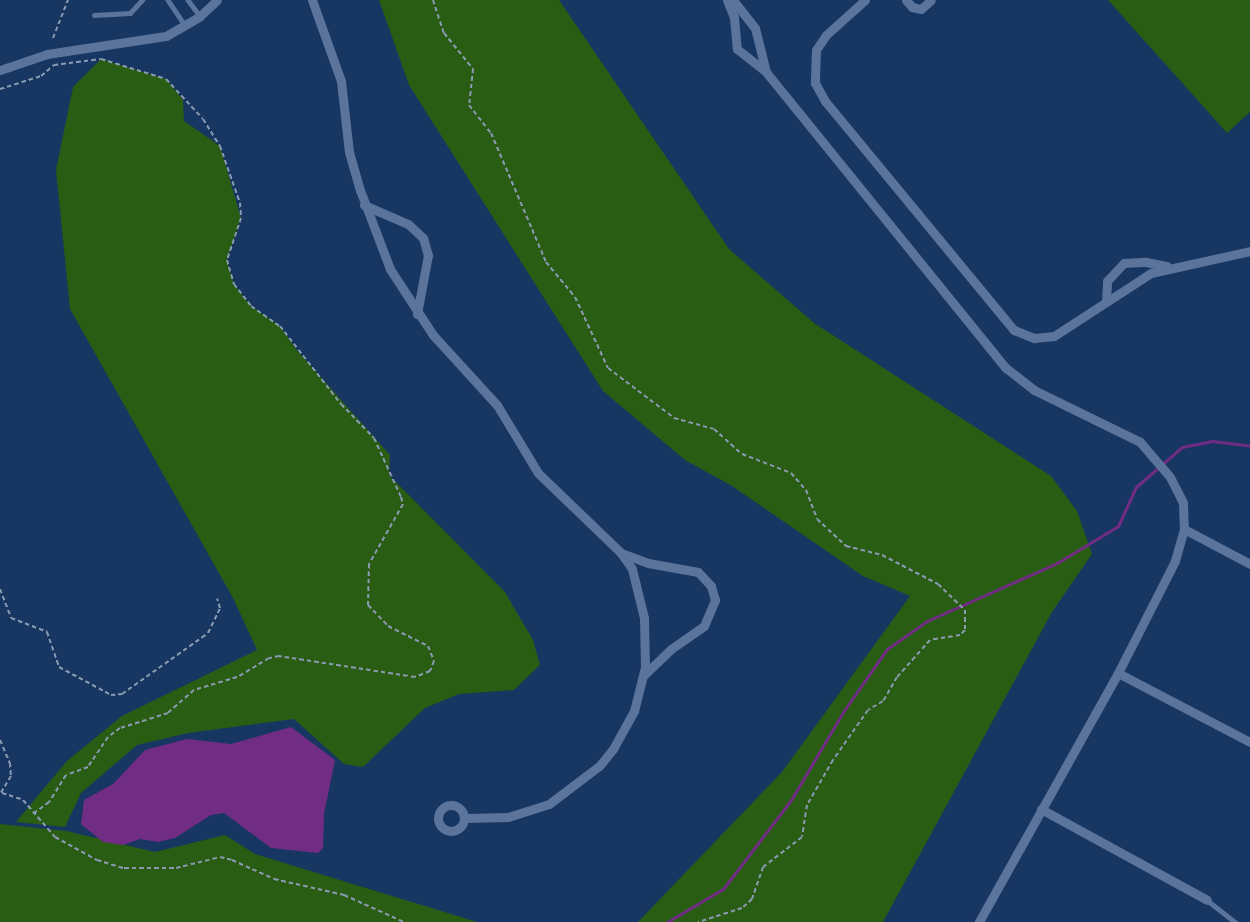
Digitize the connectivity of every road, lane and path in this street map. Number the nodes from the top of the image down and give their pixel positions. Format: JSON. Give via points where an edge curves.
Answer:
{"nodes":[{"id":1,"x":68,"y":0,"type":"edge"},
{"id":2,"x":142,"y":0,"type":"edge"},
{"id":3,"x":168,"y":0,"type":"edge"},
{"id":4,"x":188,"y":0,"type":"edge"},
{"id":5,"x":217,"y":0,"type":"edge"},
{"id":6,"x":433,"y":0,"type":"edge"},
{"id":7,"x":727,"y":0,"type":"edge"},
{"id":8,"x":734,"y":0,"type":"edge"},
{"id":9,"x":865,"y":0,"type":"edge"},
{"id":10,"x":906,"y":0,"type":"edge"},
{"id":11,"x":931,"y":0,"type":"edge"},
{"id":12,"x":311,"y":1,"type":"edge"},
{"id":13,"x":93,"y":15,"type":"dead end"},
{"id":14,"x":200,"y":16,"type":"junction"},
{"id":15,"x":186,"y":25,"type":"junction"},
{"id":16,"x":53,"y":38,"type":"dead end"},
{"id":17,"x":0,"y":70,"type":"edge"},
{"id":18,"x":766,"y":72,"type":"junction"},
{"id":19,"x":0,"y":89,"type":"edge"},
{"id":20,"x":364,"y":205,"type":"junction"},
{"id":21,"x":1250,"y":250,"type":"edge"},
{"id":22,"x":1170,"y":267,"type":"junction"},
{"id":23,"x":1106,"y":302,"type":"junction"},
{"id":24,"x":417,"y":314,"type":"junction"},
{"id":25,"x":1184,"y":529,"type":"junction"},
{"id":26,"x":621,"y":553,"type":"junction"},
{"id":27,"x":1250,"y":564,"type":"edge"},
{"id":28,"x":0,"y":589,"type":"edge"},
{"id":29,"x":218,"y":598,"type":"dead end"},
{"id":30,"x":1118,"y":673,"type":"junction"},
{"id":31,"x":643,"y":676,"type":"junction"},
{"id":32,"x":1246,"y":736,"type":"edge"},
{"id":33,"x":0,"y":740,"type":"edge"},
{"id":34,"x":1250,"y":742,"type":"edge"},
{"id":35,"x":1,"y":794,"type":"edge"},
{"id":36,"x":1041,"y":809,"type":"junction"},
{"id":37,"x":33,"y":814,"type":"junction"},
{"id":38,"x":465,"y":818,"type":"dead end"},
{"id":39,"x":1207,"y":900,"type":"joint"},
{"id":40,"x":404,"y":922,"type":"edge"},
{"id":41,"x":698,"y":922,"type":"edge"},
{"id":42,"x":979,"y":922,"type":"edge"},
{"id":43,"x":1234,"y":922,"type":"edge"}],
"edges":[{"from":1,"to":16,"type":"path"},
{"from":2,"to":13,"type":"lane","via":[[130,13]]},
{"from":3,"to":15,"type":"lane"},
{"from":4,"to":14,"type":"lane"},
{"from":5,"to":14,"type":"street"},
{"from":6,"to":41,"type":"path","via":[[444,33],[473,69],[469,105],[491,133],[546,262],[575,297],[608,368],[674,418],[714,429],[742,454],[790,473],[806,489],[817,519],[846,546],[882,555],[947,593],[965,610],[965,630],[960,635],[930,640],[897,677],[883,700],[868,711],[807,805],[802,837],[763,867],[752,899],[742,908]]},
{"from":7,"to":18,"type":"street","via":[[734,17],[737,49]]},
{"from":8,"to":18,"type":"street","via":[[755,28]]},
{"from":9,"to":23,"type":"street","via":[[826,35],[816,50],[815,83],[825,102],[1014,330],[1034,338],[1054,336]]},
{"from":10,"to":11,"type":"street","via":[[916,9]]},
{"from":12,"to":20,"type":"street","via":[[341,81],[350,153]]},
{"from":14,"to":15,"type":"street"},
{"from":15,"to":17,"type":"street","via":[[153,40],[47,54]]},
{"from":18,"to":25,"type":"street","via":[[1006,368],[1034,390],[1131,437],[1152,454],[1183,503]]},
{"from":19,"to":37,"type":"path","via":[[41,76],[54,65],[101,59],[166,79],[202,119],[220,146],[240,203],[241,218],[227,260],[234,284],[251,306],[280,326],[341,404],[375,438],[401,497],[403,504],[369,564],[365,592],[368,605],[388,626],[428,646],[434,661],[430,671],[415,677],[279,656],[269,658],[237,677],[194,690],[168,713],[120,728],[108,737],[88,767],[66,775],[49,802]]},
{"from":20,"to":24,"type":"street","via":[[390,268]]},
{"from":20,"to":24,"type":"street","via":[[408,224],[423,238],[428,255]]},
{"from":21,"to":22,"type":"street"},
{"from":22,"to":23,"type":"street","via":[[1137,280]]},
{"from":22,"to":23,"type":"street","via":[[1146,261],[1124,263],[1107,281]]},
{"from":24,"to":26,"type":"street","via":[[497,405],[538,473]]},
{"from":25,"to":27,"type":"street"},
{"from":25,"to":30,"type":"street","via":[[1175,561]]},
{"from":26,"to":31,"type":"street","via":[[632,569],[644,618]]},
{"from":26,"to":31,"type":"street","via":[[648,563],[698,572],[711,585],[715,600],[704,626],[671,649]]},
{"from":28,"to":29,"type":"path","via":[[11,618],[46,632],[59,667],[111,695],[122,694],[208,633],[220,608]]},
{"from":30,"to":32,"type":"street"},
{"from":30,"to":36,"type":"street"},
{"from":31,"to":38,"type":"street","via":[[627,727],[599,766],[574,788],[549,804],[508,817]]},
{"from":32,"to":34,"type":"street"},
{"from":33,"to":35,"type":"path","via":[[10,763],[10,776]]},
{"from":35,"to":37,"type":"path","via":[[23,800]]},
{"from":36,"to":39,"type":"street"},
{"from":36,"to":42,"type":"street"},
{"from":37,"to":40,"type":"path","via":[[55,837],[97,860],[124,868],[176,868],[220,857],[274,879],[344,896]]},
{"from":39,"to":43,"type":"lane"}]}
